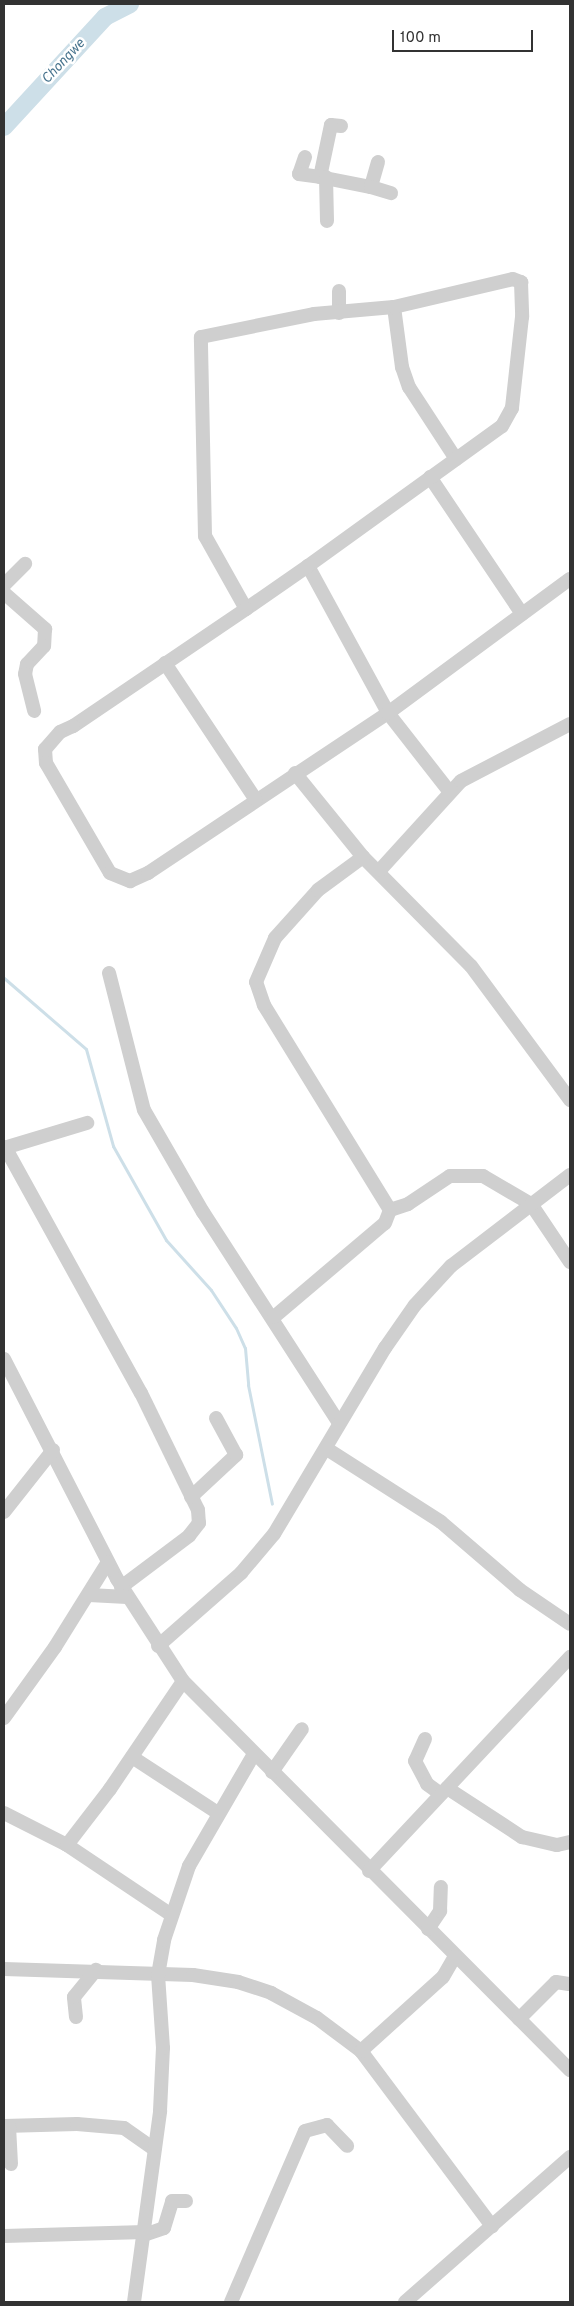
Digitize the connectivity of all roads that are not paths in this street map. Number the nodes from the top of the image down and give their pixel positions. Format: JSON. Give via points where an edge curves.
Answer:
{"nodes":[{"id":1,"x":341,"y":126,"type":"dead end"},
{"id":2,"x":305,"y":157,"type":"dead end"},
{"id":3,"x":378,"y":162,"type":"dead end"},
{"id":4,"x":323,"y":177,"type":"junction"},
{"id":5,"x":371,"y":187,"type":"junction"},
{"id":6,"x":391,"y":193,"type":"dead end"},
{"id":7,"x":327,"y":222,"type":"dead end"},
{"id":8,"x":339,"y":291,"type":"dead end"},
{"id":9,"x":394,"y":307,"type":"junction"},
{"id":10,"x":339,"y":313,"type":"junction"},
{"id":11,"x":456,"y":459,"type":"junction"},
{"id":12,"x":430,"y":477,"type":"junction"},
{"id":13,"x":26,"y":564,"type":"dead end"},
{"id":14,"x":308,"y":566,"type":"junction"},
{"id":15,"x":570,"y":579,"type":"edge"},
{"id":16,"x":4,"y":585,"type":"edge"},
{"id":17,"x":4,"y":593,"type":"edge"},
{"id":18,"x":246,"y":609,"type":"junction"},
{"id":19,"x":522,"y":614,"type":"junction"},
{"id":20,"x":165,"y":663,"type":"junction"},
{"id":21,"x":34,"y":711,"type":"dead end"},
{"id":22,"x":388,"y":713,"type":"junction"},
{"id":23,"x":570,"y":724,"type":"edge"},
{"id":24,"x":295,"y":773,"type":"junction"},
{"id":25,"x":449,"y":791,"type":"junction"},
{"id":26,"x":256,"y":800,"type":"junction"},
{"id":27,"x":363,"y":857,"type":"junction"},
{"id":28,"x":380,"y":870,"type":"junction"},
{"id":29,"x":109,"y":973,"type":"dead end"},
{"id":30,"x":570,"y":1100,"type":"edge"},
{"id":31,"x":87,"y":1124,"type":"dead end"},
{"id":32,"x":4,"y":1147,"type":"edge"},
{"id":33,"x":570,"y":1176,"type":"edge"},
{"id":34,"x":531,"y":1204,"type":"junction"},
{"id":35,"x":390,"y":1210,"type":"junction"},
{"id":36,"x":570,"y":1262,"type":"edge"},
{"id":37,"x":274,"y":1317,"type":"junction"},
{"id":38,"x":4,"y":1359,"type":"edge"},
{"id":39,"x":216,"y":1418,"type":"dead end"},
{"id":40,"x":339,"y":1423,"type":"junction"},
{"id":41,"x":326,"y":1449,"type":"junction"},
{"id":42,"x":53,"y":1450,"type":"junction"},
{"id":43,"x":191,"y":1496,"type":"junction"},
{"id":44,"x":4,"y":1512,"type":"edge"},
{"id":45,"x":108,"y":1562,"type":"junction"},
{"id":46,"x":124,"y":1592,"type":"junction"},
{"id":47,"x":89,"y":1595,"type":"junction"},
{"id":48,"x":570,"y":1624,"type":"edge"},
{"id":49,"x":158,"y":1646,"type":"junction"},
{"id":50,"x":570,"y":1657,"type":"edge"},
{"id":51,"x":184,"y":1681,"type":"junction"},
{"id":52,"x":4,"y":1718,"type":"edge"},
{"id":53,"x":302,"y":1729,"type":"dead end"},
{"id":54,"x":425,"y":1739,"type":"dead end"},
{"id":55,"x":254,"y":1754,"type":"junction"},
{"id":56,"x":132,"y":1757,"type":"junction"},
{"id":57,"x":272,"y":1772,"type":"junction"},
{"id":58,"x":444,"y":1791,"type":"junction"},
{"id":59,"x":4,"y":1813,"type":"edge"},
{"id":60,"x":218,"y":1813,"type":"junction"},
{"id":61,"x":570,"y":1842,"type":"edge"},
{"id":62,"x":66,"y":1845,"type":"junction"},
{"id":63,"x":369,"y":1871,"type":"junction"},
{"id":64,"x":441,"y":1887,"type":"dead end"},
{"id":65,"x":170,"y":1914,"type":"junction"},
{"id":66,"x":428,"y":1929,"type":"junction"},
{"id":67,"x":455,"y":1956,"type":"junction"},
{"id":68,"x":4,"y":1969,"type":"edge"},
{"id":69,"x":96,"y":1970,"type":"junction"},
{"id":70,"x":158,"y":1975,"type":"junction"},
{"id":71,"x":569,"y":1984,"type":"edge"},
{"id":72,"x":76,"y":2017,"type":"dead end"},
{"id":73,"x":519,"y":2019,"type":"junction"},
{"id":74,"x":361,"y":2052,"type":"junction"},
{"id":75,"x":570,"y":2070,"type":"edge"},
{"id":76,"x":6,"y":2126,"type":"edge"},
{"id":77,"x":347,"y":2146,"type":"dead end"},
{"id":78,"x":154,"y":2149,"type":"junction"},
{"id":79,"x":570,"y":2157,"type":"edge"},
{"id":80,"x":12,"y":2164,"type":"dead end"},
{"id":81,"x":186,"y":2201,"type":"dead end"},
{"id":82,"x":492,"y":2226,"type":"junction"},
{"id":83,"x":144,"y":2234,"type":"junction"},
{"id":84,"x":4,"y":2236,"type":"edge"},
{"id":85,"x":134,"y":2302,"type":"edge"},
{"id":86,"x":231,"y":2302,"type":"edge"},
{"id":87,"x":405,"y":2302,"type":"edge"}],
"edges":[{"from":1,"to":4,"type":"street","via":[[331,125]]},
{"from":2,"to":4,"type":"street","via":[[299,174]]},
{"from":3,"to":5,"type":"street"},
{"from":4,"to":5,"type":"street"},
{"from":4,"to":7,"type":"street"},
{"from":5,"to":6,"type":"street"},
{"from":8,"to":10,"type":"street"},
{"from":9,"to":10,"type":"street"},
{"from":9,"to":11,"type":"street","via":[[402,367],[409,387]]},
{"from":9,"to":11,"type":"street","via":[[507,280],[521,282],[522,317],[512,408],[502,426]]},
{"from":10,"to":18,"type":"street","via":[[236,327],[201,337],[205,536]]},
{"from":11,"to":12,"type":"street"},
{"from":12,"to":14,"type":"street"},
{"from":12,"to":19,"type":"street"},
{"from":13,"to":16,"type":"street"},
{"from":14,"to":18,"type":"street"},
{"from":14,"to":22,"type":"street"},
{"from":15,"to":19,"type":"street"},
{"from":17,"to":21,"type":"street","via":[[45,629],[44,646],[27,664],[25,674]]},
{"from":18,"to":20,"type":"street"},
{"from":19,"to":22,"type":"street"},
{"from":20,"to":26,"type":"street"},
{"from":20,"to":26,"type":"street","via":[[60,732],[45,748],[46,763],[60,791],[110,873],[130,881],[148,873]]},
{"from":22,"to":24,"type":"street"},
{"from":22,"to":25,"type":"street"},
{"from":23,"to":25,"type":"street","via":[[461,780]]},
{"from":24,"to":26,"type":"street"},
{"from":24,"to":27,"type":"street"},
{"from":25,"to":28,"type":"street"},
{"from":27,"to":28,"type":"street"},
{"from":27,"to":35,"type":"street","via":[[318,890],[275,938],[256,982],[264,1005]]},
{"from":28,"to":30,"type":"street","via":[[471,966]]},
{"from":29,"to":37,"type":"street","via":[[144,1110],[203,1212]]},
{"from":31,"to":32,"type":"street"},
{"from":32,"to":43,"type":"street","via":[[140,1393]]},
{"from":33,"to":34,"type":"street"},
{"from":34,"to":35,"type":"street","via":[[483,1176],[450,1176],[408,1204]]},
{"from":34,"to":36,"type":"street"},
{"from":34,"to":40,"type":"street","via":[[451,1266],[415,1305]]},
{"from":35,"to":37,"type":"street","via":[[385,1223]]},
{"from":37,"to":40,"type":"street"},
{"from":38,"to":42,"type":"street"},
{"from":39,"to":43,"type":"street","via":[[236,1455]]},
{"from":40,"to":41,"type":"street"},
{"from":41,"to":48,"type":"street","via":[[441,1522],[520,1590]]},
{"from":41,"to":49,"type":"street","via":[[274,1534],[241,1574]]},
{"from":42,"to":44,"type":"street"},
{"from":42,"to":45,"type":"street"},
{"from":43,"to":46,"type":"street","via":[[199,1523]]},
{"from":45,"to":46,"type":"street"},
{"from":45,"to":47,"type":"street"},
{"from":46,"to":47,"type":"street"},
{"from":46,"to":49,"type":"street"},
{"from":47,"to":52,"type":"street"},
{"from":49,"to":51,"type":"street"},
{"from":50,"to":58,"type":"street"},
{"from":51,"to":55,"type":"street"},
{"from":51,"to":56,"type":"street"},
{"from":53,"to":57,"type":"street"},
{"from":54,"to":58,"type":"street","via":[[416,1762],[427,1784]]},
{"from":55,"to":57,"type":"street"},
{"from":55,"to":60,"type":"street"},
{"from":56,"to":60,"type":"street"},
{"from":56,"to":62,"type":"street"},
{"from":57,"to":63,"type":"street"},
{"from":58,"to":61,"type":"street","via":[[522,1837],[557,1845]]},
{"from":58,"to":63,"type":"street"},
{"from":59,"to":62,"type":"street"},
{"from":60,"to":65,"type":"street","via":[[189,1866]]},
{"from":62,"to":65,"type":"street"},
{"from":63,"to":66,"type":"street"},
{"from":64,"to":66,"type":"street","via":[[440,1911]]},
{"from":65,"to":70,"type":"street"},
{"from":66,"to":67,"type":"street"},
{"from":67,"to":73,"type":"street"},
{"from":67,"to":74,"type":"street","via":[[443,1977]]},
{"from":68,"to":69,"type":"street"},
{"from":69,"to":70,"type":"street"},
{"from":69,"to":72,"type":"street","via":[[74,1997]]},
{"from":70,"to":74,"type":"street","via":[[238,1982],[271,1993],[317,2018]]},
{"from":70,"to":78,"type":"street","via":[[163,2048]]},
{"from":71,"to":73,"type":"street","via":[[556,1982]]},
{"from":73,"to":75,"type":"street"},
{"from":74,"to":82,"type":"street"},
{"from":76,"to":78,"type":"street","via":[[77,2124],[124,2128]]},
{"from":76,"to":80,"type":"street"},
{"from":77,"to":86,"type":"street","via":[[327,2125],[305,2131]]},
{"from":78,"to":83,"type":"street"},
{"from":79,"to":82,"type":"street"},
{"from":81,"to":83,"type":"street","via":[[172,2201],[164,2228]]},
{"from":82,"to":87,"type":"street"},
{"from":83,"to":84,"type":"street"},
{"from":83,"to":85,"type":"street"}]}
